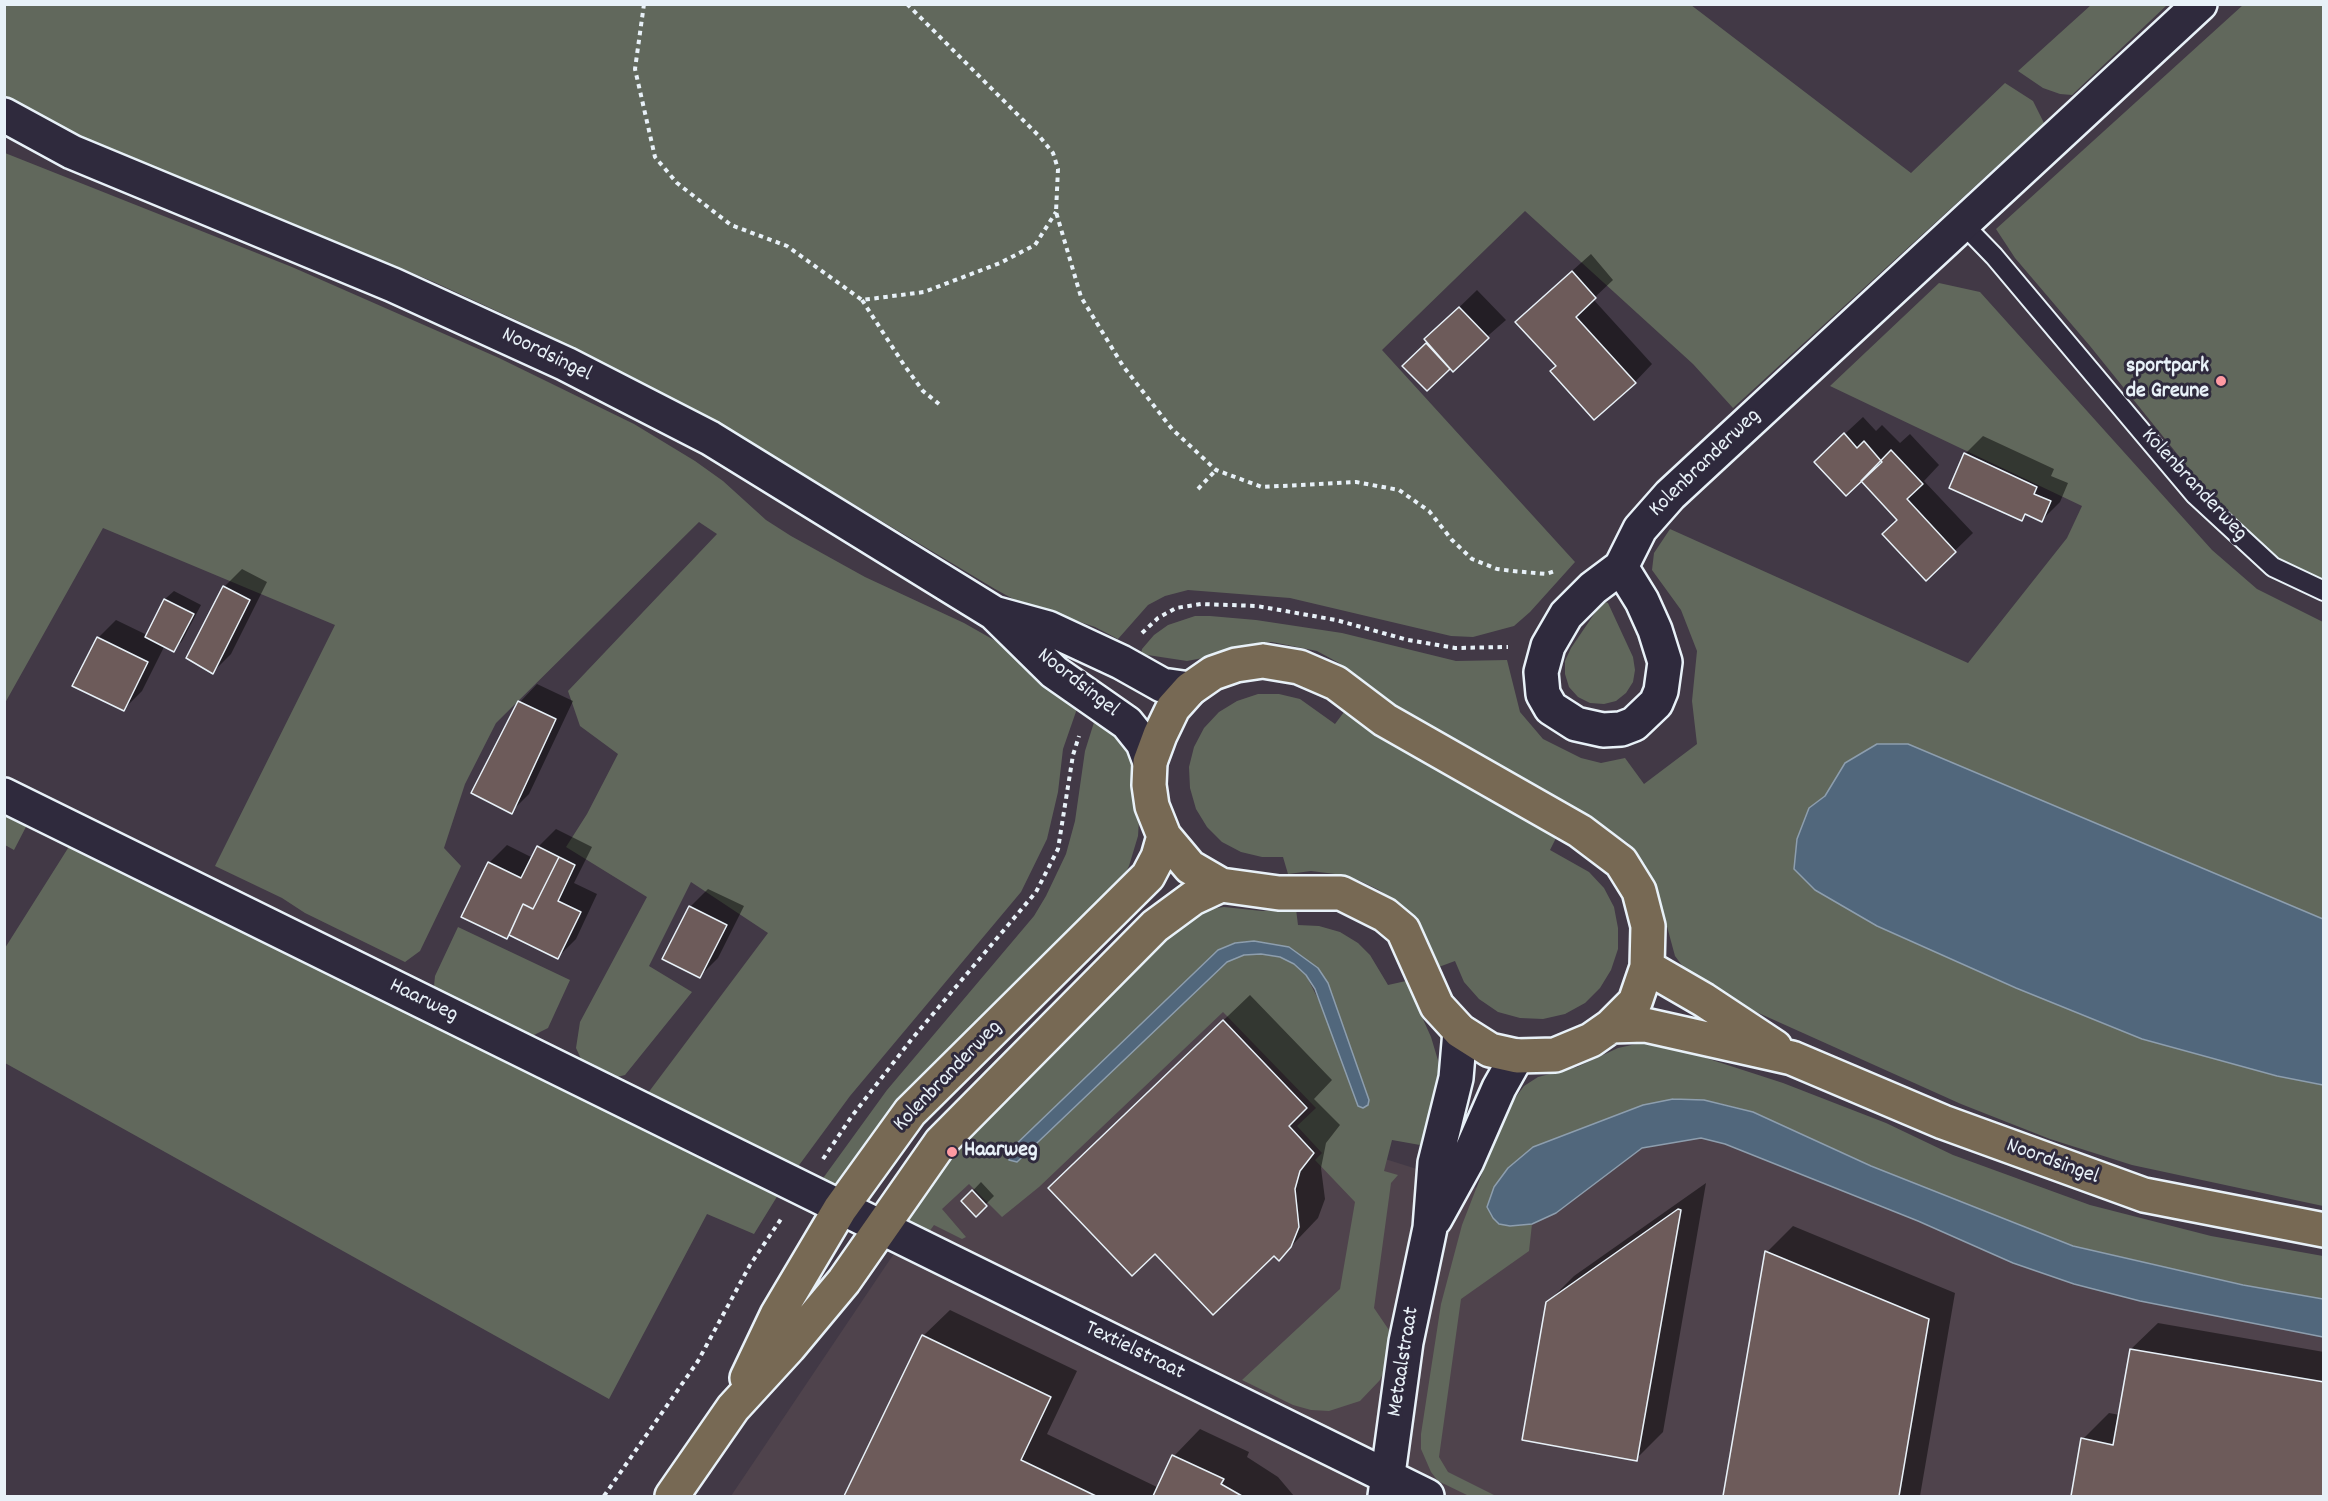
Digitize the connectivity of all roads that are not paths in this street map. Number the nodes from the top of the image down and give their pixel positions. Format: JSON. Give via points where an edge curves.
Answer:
{"nodes":[{"id":1,"x":2200,"y":4,"type":"edge"},
{"id":2,"x":4,"y":115,"type":"edge"},
{"id":3,"x":4,"y":133,"type":"edge"},
{"id":4,"x":72,"y":152,"type":"junction"},
{"id":5,"x":1962,"y":224,"type":"junction"},
{"id":6,"x":1621,"y":567,"type":"junction"},
{"id":7,"x":2324,"y":591,"type":"edge"},
{"id":8,"x":994,"y":613,"type":"junction"},
{"id":9,"x":1190,"y":689,"type":"junction"},
{"id":10,"x":1150,"y":762,"type":"junction"},
{"id":11,"x":4,"y":795,"type":"edge"},
{"id":12,"x":1164,"y":836,"type":"junction"},
{"id":13,"x":1221,"y":885,"type":"junction"},
{"id":14,"x":1647,"y":967,"type":"junction"},
{"id":15,"x":1611,"y":1026,"type":"junction"},
{"id":16,"x":1460,"y":1031,"type":"junction"},
{"id":17,"x":1517,"y":1056,"type":"junction"},
{"id":18,"x":1792,"y":1058,"type":"junction"},
{"id":19,"x":840,"y":1209,"type":"junction"},
{"id":20,"x":881,"y":1228,"type":"junction"},
{"id":21,"x":1430,"y":1228,"type":"junction"},
{"id":22,"x":2324,"y":1230,"type":"edge"},
{"id":23,"x":733,"y":1408,"type":"junction"},
{"id":24,"x":1387,"y":1487,"type":"edge"},
{"id":25,"x":672,"y":1497,"type":"edge"},
{"id":26,"x":1427,"y":1497,"type":"edge"}],
"edges":[{"from":1,"to":5,"type":"street","name":"Kolenbranderweg"},
{"from":2,"to":4,"type":"street","name":"Noordsingel"},
{"from":3,"to":4,"type":"street","name":"Noordsingel"},
{"from":4,"to":8,"type":"street","name":"Noordsingel","via":[[393,285],[566,364],[710,438]]},
{"from":5,"to":6,"type":"street","name":"Kolenbranderweg","via":[[1670,495],[1640,529]]},
{"from":5,"to":7,"type":"lane","name":"Kolenbranderweg","via":[[1995,256],[2195,495],[2273,567]]},
{"from":6,"to":6,"type":"street","name":"Kolenbranderweg","via":[[1566,615],[1548,646],[1541,672],[1543,694],[1551,708],[1576,724],[1604,730],[1634,724],[1656,704],[1662,691],[1665,662],[1655,630]]},
{"from":8,"to":9,"type":"street","name":"Noordsingel","via":[[1048,628],[1162,686]]},
{"from":8,"to":10,"type":"street","name":"Noordsingel","via":[[1054,672],[1128,723],[1143,743]]},
{"from":9,"to":10,"type":"main road","via":[[1173,708]]},
{"from":9,"to":14,"type":"main road","via":[[1213,673],[1236,665],[1263,661],[1299,667],[1336,683],[1385,720],[1580,831],[1621,862],[1639,891],[1648,926]]},
{"from":10,"to":12,"type":"main road","via":[[1152,806]]},
{"from":11,"to":19,"type":"street","name":"Haarweg"},
{"from":12,"to":13,"type":"main road","via":[[1190,867]]},
{"from":12,"to":19,"type":"main road","name":"Kolenbranderweg","via":[[1148,876],[910,1112]]},
{"from":13,"to":16,"type":"main road","via":[[1279,892],[1341,893],[1385,915],[1402,930],[1437,1006]]},
{"from":13,"to":20,"type":"main road","name":"Kolenbranderweg","via":[[1193,897],[1155,926],[1021,1059],[941,1142]]},
{"from":14,"to":15,"type":"main road","via":[[1635,1002]]},
{"from":14,"to":18,"type":"main road","name":"Noordsingel"},
{"from":15,"to":17,"type":"main road","via":[[1591,1040],[1555,1055]]},
{"from":15,"to":18,"type":"main road","name":"Noordsingel","via":[[1645,1025]]},
{"from":16,"to":17,"type":"main road","via":[[1490,1050]]},
{"from":16,"to":21,"type":"street","name":"Metaalstraat","via":[[1456,1078],[1434,1163]]},
{"from":17,"to":21,"type":"street","name":"Metaalstraat"},
{"from":18,"to":22,"type":"main road","name":"Noordsingel","via":[[1953,1126],[2144,1195]]},
{"from":19,"to":20,"type":"street","name":"Textielstraat"},
{"from":19,"to":23,"type":"main road","name":"Kolenbranderweg","via":[[777,1315]]},
{"from":20,"to":23,"type":"main road","name":"Kolenbranderweg","via":[[830,1298]]},
{"from":20,"to":24,"type":"street","name":"Textielstraat"},
{"from":21,"to":24,"type":"street","name":"Metaalstraat","via":[[1406,1342]]},
{"from":23,"to":25,"type":"main road","name":"Kolenbranderweg"},
{"from":24,"to":26,"type":"street","name":"Textielstraat"}]}
